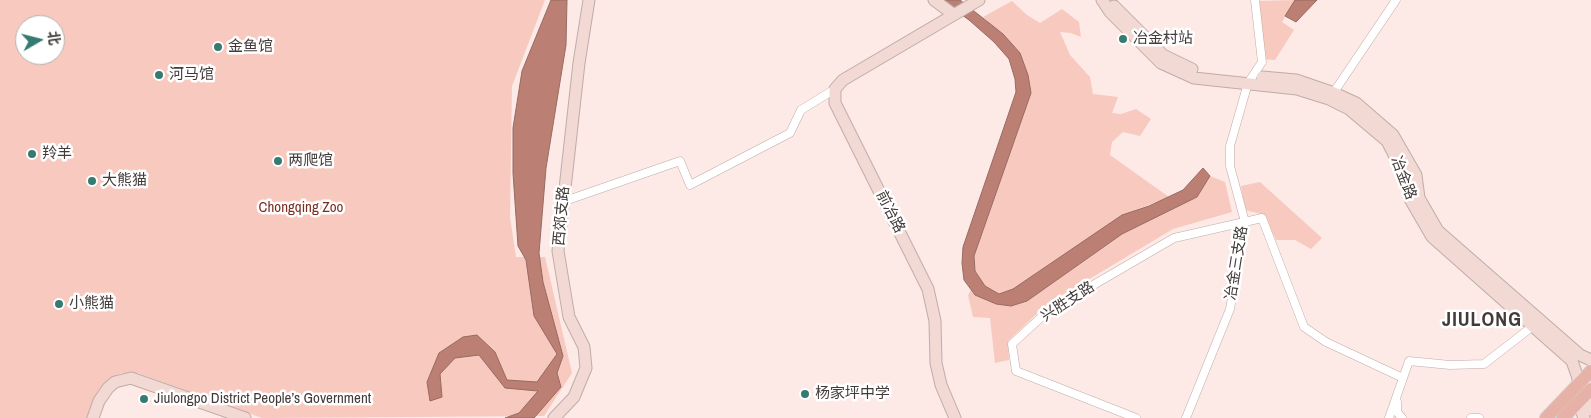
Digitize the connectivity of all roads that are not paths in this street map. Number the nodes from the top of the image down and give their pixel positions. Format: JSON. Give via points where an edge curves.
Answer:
{"nodes":[{"id":1,"x":589,"y":0,"type":"edge"},
{"id":2,"x":934,"y":0,"type":"edge"},
{"id":3,"x":979,"y":0,"type":"edge"},
{"id":4,"x":1102,"y":0,"type":"edge"},
{"id":5,"x":1110,"y":0,"type":"edge"},
{"id":6,"x":1255,"y":0,"type":"edge"},
{"id":7,"x":1396,"y":0,"type":"edge"},
{"id":8,"x":953,"y":14,"type":"junction"},
{"id":9,"x":1250,"y":80,"type":"junction"},
{"id":10,"x":835,"y":89,"type":"junction"},
{"id":11,"x":1331,"y":96,"type":"junction"},
{"id":12,"x":562,"y":202,"type":"junction"},
{"id":13,"x":1245,"y":222,"type":"junction"},
{"id":14,"x":1533,"y":326,"type":"junction"},
{"id":15,"x":1576,"y":358,"type":"junction"},
{"id":16,"x":1591,"y":360,"type":"edge"},
{"id":17,"x":1403,"y":378,"type":"junction"},
{"id":18,"x":1588,"y":382,"type":"edge"},
{"id":19,"x":1398,"y":392,"type":"junction"},
{"id":20,"x":1578,"y":402,"type":"junction"},
{"id":21,"x":1591,"y":410,"type":"edge"},
{"id":22,"x":1555,"y":415,"type":"edge"},
{"id":23,"x":1591,"y":415,"type":"edge"},
{"id":24,"x":93,"y":418,"type":"edge"},
{"id":25,"x":245,"y":418,"type":"edge"},
{"id":26,"x":554,"y":418,"type":"edge"},
{"id":27,"x":955,"y":418,"type":"edge"},
{"id":28,"x":1136,"y":418,"type":"edge"},
{"id":29,"x":1186,"y":418,"type":"edge"},
{"id":30,"x":1389,"y":418,"type":"edge"},
{"id":31,"x":1402,"y":418,"type":"edge"},
{"id":32,"x":1471,"y":418,"type":"edge"},
{"id":33,"x":1479,"y":418,"type":"edge"},
{"id":34,"x":1584,"y":418,"type":"edge"}],
"edges":[{"from":1,"to":12,"type":"main road","name":"西郊支路"},
{"from":2,"to":8,"type":"main road"},
{"from":3,"to":8,"type":"main road"},
{"from":4,"to":9,"type":"main road","name":"冶金路","via":[[1161,63],[1194,78]]},
{"from":5,"to":9,"type":"main road","name":"冶金路","via":[[1164,55],[1195,71]]},
{"from":6,"to":9,"type":"street","via":[[1262,62]]},
{"from":7,"to":11,"type":"street"},
{"from":8,"to":10,"type":"main road","via":[[843,80]]},
{"from":9,"to":11,"type":"main road","name":"冶金路"},
{"from":9,"to":13,"type":"street","name":"冶金三支路","via":[[1230,146],[1230,166]]},
{"from":10,"to":12,"type":"street","via":[[801,110],[790,133],[690,185],[680,161]]},
{"from":10,"to":27,"type":"main road","name":"前冶路","via":[[835,103],[928,289],[935,321],[936,363]]},
{"from":11,"to":14,"type":"main road","name":"冶金路","via":[[1387,141],[1406,178],[1410,199],[1432,237]]},
{"from":11,"to":15,"type":"main road","name":"冶金路","via":[[1356,103],[1393,135],[1416,175],[1419,198],[1438,231]]},
{"from":12,"to":26,"type":"main road","name":"西郊支路","via":[[558,251],[561,275],[569,317],[584,347],[586,368],[574,396]]},
{"from":13,"to":17,"type":"street","via":[[1262,218],[1304,327],[1326,342]]},
{"from":13,"to":28,"type":"street","name":"兴胜支路","via":[[1174,238],[1047,312],[1012,344],[1016,371]]},
{"from":13,"to":29,"type":"street","name":"冶金三支路","via":[[1230,309]]},
{"from":14,"to":15,"type":"main road","name":"冶金路"},
{"from":14,"to":17,"type":"street","via":[[1484,364],[1409,361]]},
{"from":15,"to":16,"type":"main road","name":"冶金路"},
{"from":15,"to":18,"type":"main road"},
{"from":17,"to":19,"type":"street"},
{"from":18,"to":20,"type":"main road"},
{"from":18,"to":21,"type":"main road"},
{"from":18,"to":22,"type":"main road"},
{"from":19,"to":30,"type":"street"},
{"from":19,"to":31,"type":"street","via":[[1397,408]]},
{"from":20,"to":22,"type":"main road"},
{"from":20,"to":23,"type":"main road"},
{"from":20,"to":34,"type":"main road"},
{"from":24,"to":25,"type":"main road","via":[[108,388],[115,382],[131,378]]},
{"from":32,"to":33,"type":"street"}]}
